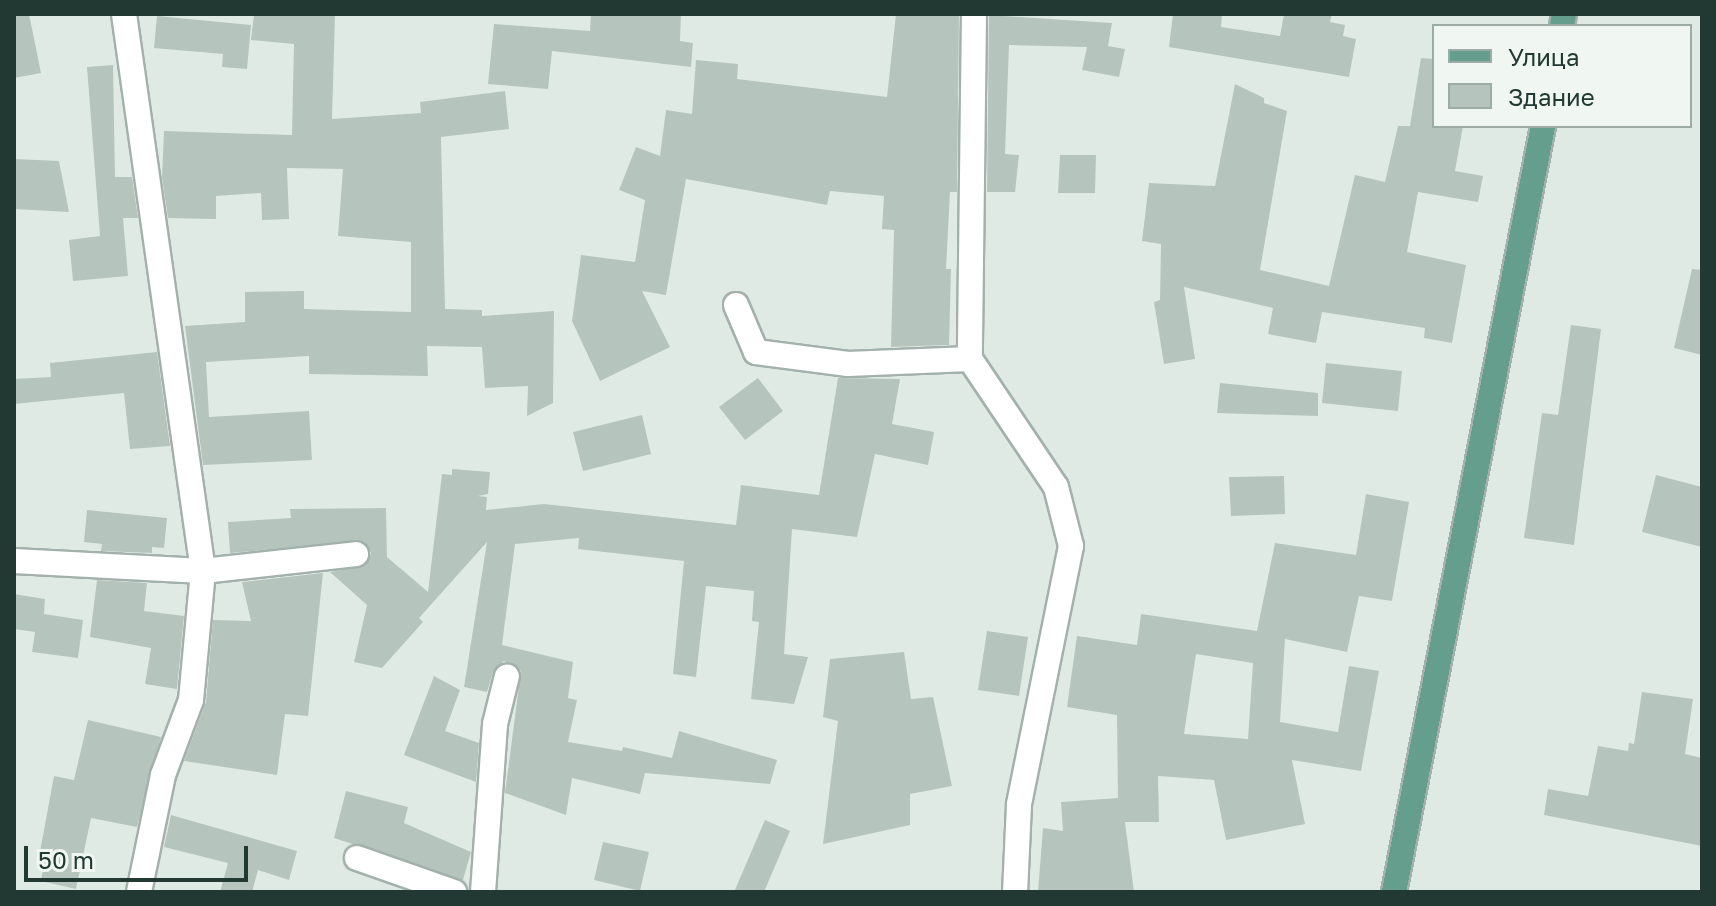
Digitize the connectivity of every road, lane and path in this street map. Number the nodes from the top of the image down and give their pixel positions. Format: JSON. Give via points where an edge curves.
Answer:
{"nodes":[{"id":1,"x":124,"y":14,"type":"edge"},
{"id":2,"x":974,"y":14,"type":"edge"},
{"id":3,"x":1543,"y":128,"type":"edge"},
{"id":4,"x":736,"y":305,"type":"dead end"},
{"id":5,"x":970,"y":359,"type":"junction"},
{"id":6,"x":356,"y":554,"type":"dead end"},
{"id":7,"x":14,"y":561,"type":"edge"},
{"id":8,"x":203,"y":571,"type":"junction"},
{"id":9,"x":507,"y":676,"type":"dead end"},
{"id":10,"x":357,"y":858,"type":"dead end"},
{"id":11,"x":139,"y":892,"type":"edge"},
{"id":12,"x":454,"y":892,"type":"edge"},
{"id":13,"x":483,"y":892,"type":"edge"},
{"id":14,"x":1015,"y":892,"type":"edge"},
{"id":15,"x":1394,"y":892,"type":"edge"}],
"edges":[{"from":1,"to":8,"type":"street"},
{"from":2,"to":5,"type":"street"},
{"from":3,"to":15,"type":"main road"},
{"from":4,"to":5,"type":"street","via":[[756,352],[848,364]]},
{"from":5,"to":14,"type":"street","via":[[1056,487],[1071,546],[1019,805]]},
{"from":6,"to":8,"type":"street"},
{"from":7,"to":8,"type":"street"},
{"from":8,"to":11,"type":"street","via":[[191,700],[163,775]]},
{"from":9,"to":13,"type":"street","via":[[495,724]]},
{"from":10,"to":12,"type":"street"}]}
